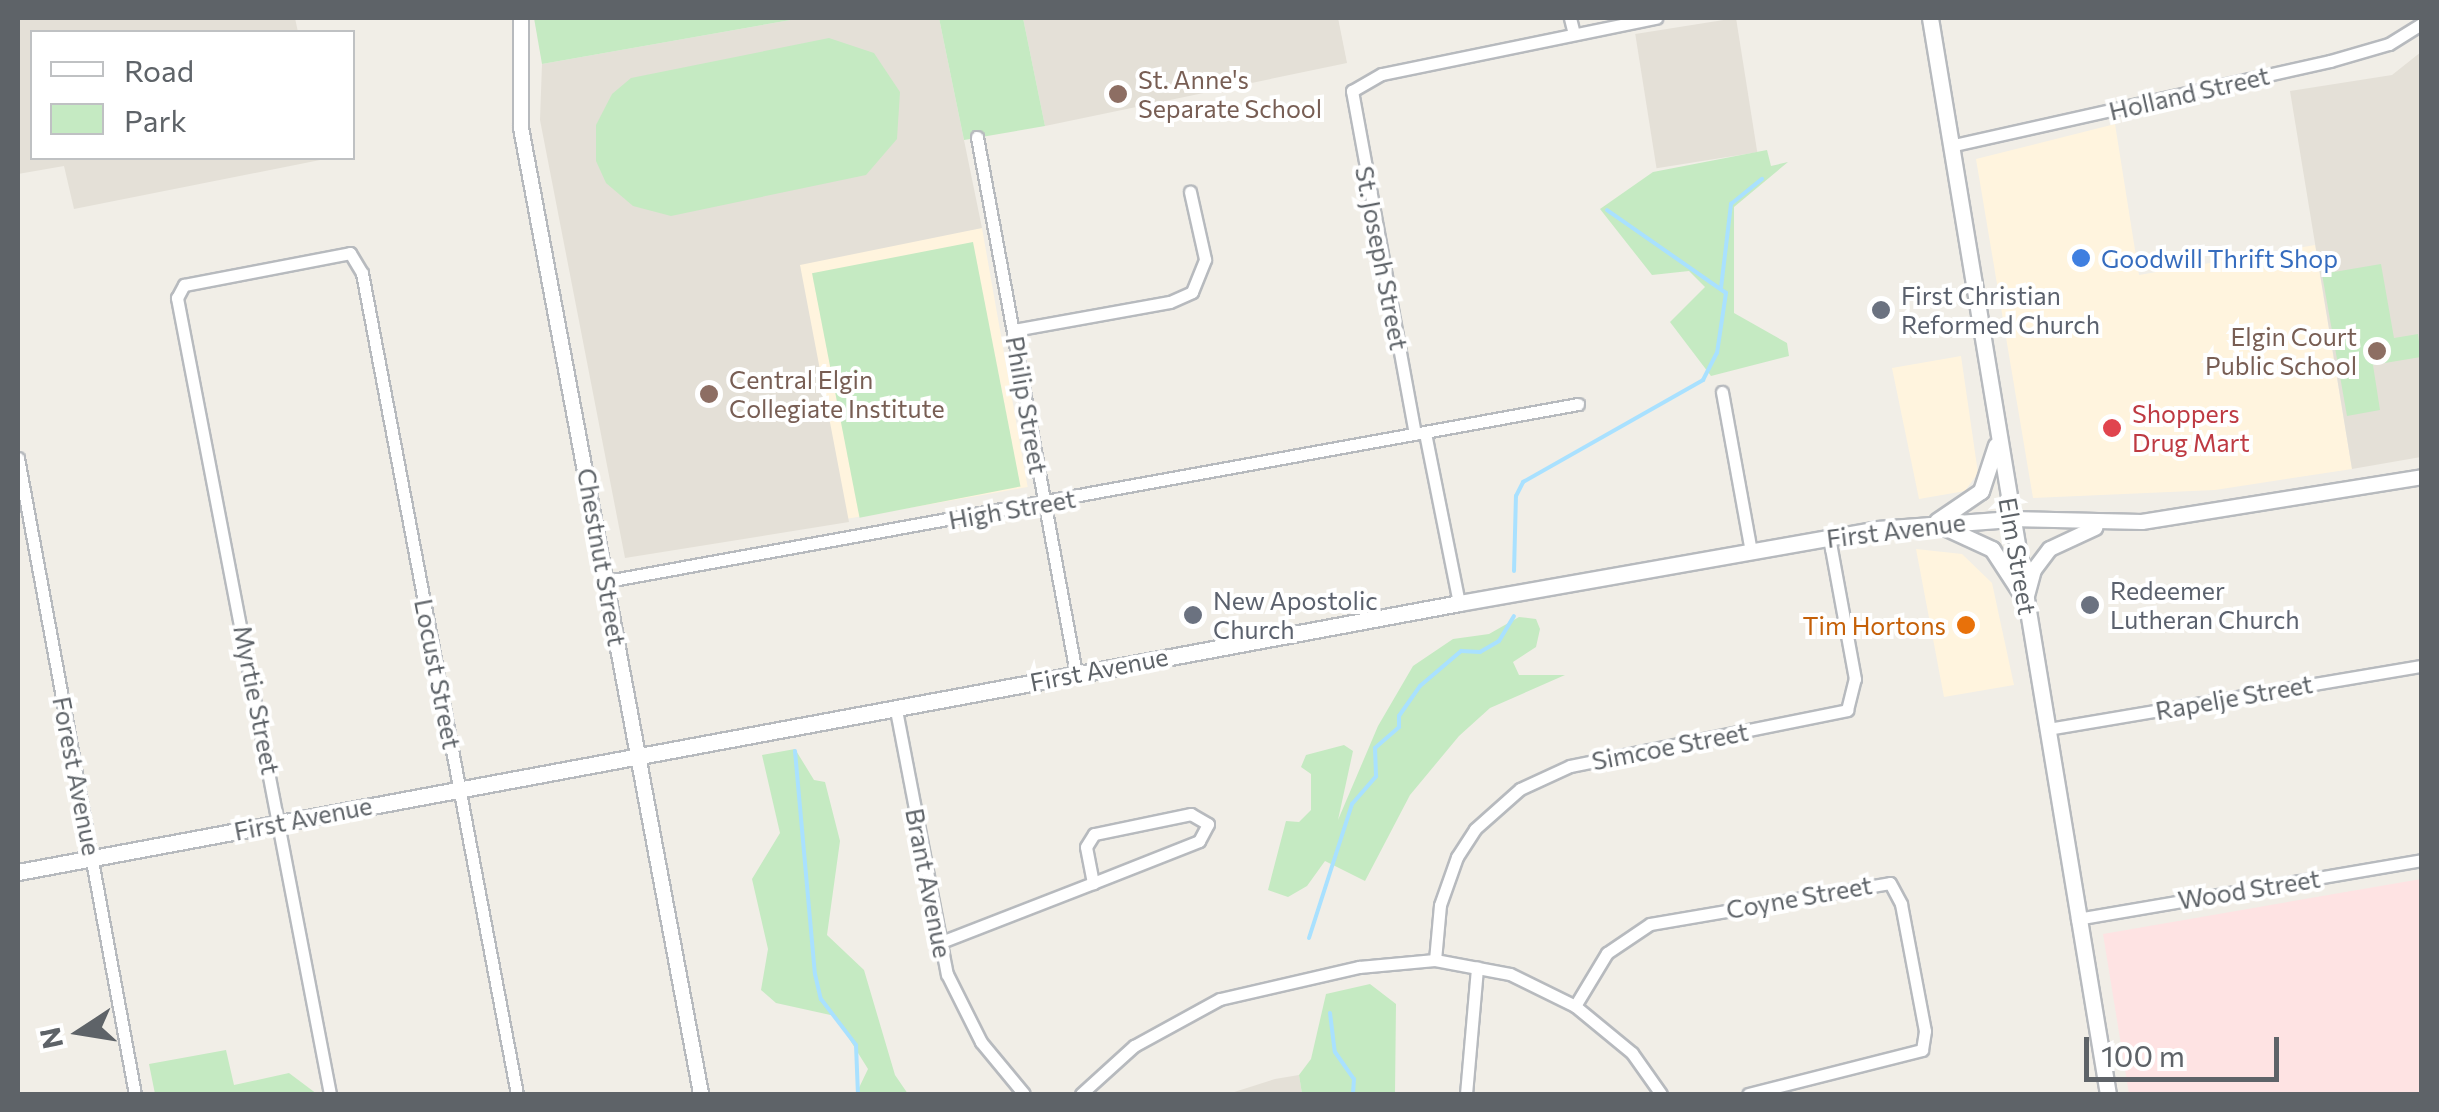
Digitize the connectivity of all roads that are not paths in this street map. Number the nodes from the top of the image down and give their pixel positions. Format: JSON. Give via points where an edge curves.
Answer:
{"nodes":[{"id":1,"x":521,"y":18,"type":"edge"},
{"id":2,"x":1570,"y":18,"type":"edge"},
{"id":3,"x":1656,"y":18,"type":"edge"},
{"id":4,"x":1930,"y":18,"type":"edge"},
{"id":5,"x":2422,"y":23,"type":"edge"},
{"id":6,"x":1574,"y":34,"type":"junction"},
{"id":7,"x":978,"y":137,"type":"dead end"},
{"id":8,"x":1950,"y":146,"type":"junction"},
{"id":9,"x":1190,"y":192,"type":"dead end"},
{"id":10,"x":179,"y":307,"type":"joint"},
{"id":11,"x":1014,"y":330,"type":"junction"},
{"id":12,"x":1722,"y":392,"type":"dead end"},
{"id":13,"x":1578,"y":404,"type":"dead end"},
{"id":14,"x":1420,"y":433,"type":"junction"},
{"id":15,"x":1998,"y":436,"type":"junction"},
{"id":16,"x":18,"y":458,"type":"edge"},
{"id":17,"x":2422,"y":478,"type":"edge"},
{"id":18,"x":1045,"y":503,"type":"junction"},
{"id":19,"x":2011,"y":519,"type":"junction"},
{"id":20,"x":1934,"y":523,"type":"junction"},
{"id":21,"x":2101,"y":526,"type":"junction"},
{"id":22,"x":1828,"y":538,"type":"junction"},
{"id":23,"x":1750,"y":552,"type":"junction"},
{"id":24,"x":607,"y":581,"type":"junction"},
{"id":25,"x":2026,"y":602,"type":"junction"},
{"id":26,"x":1460,"y":603,"type":"junction"},
{"id":27,"x":2422,"y":666,"type":"edge"},
{"id":28,"x":1076,"y":672,"type":"junction"},
{"id":29,"x":896,"y":710,"type":"junction"},
{"id":30,"x":2048,"y":729,"type":"junction"},
{"id":31,"x":638,"y":758,"type":"junction"},
{"id":32,"x":460,"y":788,"type":"junction"},
{"id":33,"x":282,"y":823,"type":"junction"},
{"id":34,"x":92,"y":858,"type":"junction"},
{"id":35,"x":2422,"y":860,"type":"edge"},
{"id":36,"x":18,"y":872,"type":"edge"},
{"id":37,"x":1093,"y":883,"type":"junction"},
{"id":38,"x":2077,"y":919,"type":"junction"},
{"id":39,"x":939,"y":943,"type":"junction"},
{"id":40,"x":1435,"y":960,"type":"junction"},
{"id":41,"x":1477,"y":967,"type":"junction"},
{"id":42,"x":1576,"y":1006,"type":"junction"},
{"id":43,"x":135,"y":1094,"type":"edge"},
{"id":44,"x":330,"y":1094,"type":"edge"},
{"id":45,"x":516,"y":1094,"type":"edge"},
{"id":46,"x":701,"y":1094,"type":"edge"},
{"id":47,"x":1024,"y":1094,"type":"edge"},
{"id":48,"x":1081,"y":1094,"type":"edge"},
{"id":49,"x":1466,"y":1094,"type":"edge"},
{"id":50,"x":1661,"y":1094,"type":"edge"},
{"id":51,"x":1748,"y":1094,"type":"edge"},
{"id":52,"x":2108,"y":1094,"type":"edge"}],
"edges":[{"from":1,"to":24,"type":"street","name":"Chestnut Street","via":[[521,128]]},
{"from":2,"to":6,"type":"street"},
{"from":3,"to":6,"type":"street"},
{"from":4,"to":8,"type":"main road","name":"Elm Street"},
{"from":5,"to":8,"type":"street","name":"Holland Street","via":[[2389,44],[2330,61]]},
{"from":6,"to":14,"type":"street","name":"St. Joseph Street","via":[[1358,84],[1350,96]]},
{"from":7,"to":11,"type":"street","name":"Philip Street"},
{"from":8,"to":15,"type":"main road","name":"Elm Street"},
{"from":9,"to":11,"type":"street","via":[[1205,260],[1192,292],[1170,302]]},
{"from":10,"to":32,"type":"street","name":"Locust Street","via":[[184,285],[354,256]]},
{"from":10,"to":33,"type":"street","name":"Myrtie Street"},
{"from":11,"to":18,"type":"street","name":"Philip Street"},
{"from":12,"to":23,"type":"street"},
{"from":13,"to":14,"type":"street","name":"High Street"},
{"from":14,"to":18,"type":"street","name":"High Street"},
{"from":14,"to":26,"type":"street","name":"St. Joseph Street"},
{"from":15,"to":19,"type":"main road","name":"Elm Street"},
{"from":15,"to":20,"type":"main road","via":[[1980,491]]},
{"from":16,"to":34,"type":"street","name":"Forest Avenue"},
{"from":17,"to":21,"type":"street","name":"First Avenue"},
{"from":18,"to":24,"type":"street","name":"High Street"},
{"from":18,"to":28,"type":"street","name":"Philip Street"},
{"from":19,"to":20,"type":"main road","name":"First Avenue"},
{"from":19,"to":21,"type":"street","name":"First Avenue"},
{"from":19,"to":25,"type":"main road","name":"Elm Street"},
{"from":20,"to":22,"type":"main road","name":"First Avenue"},
{"from":20,"to":25,"type":"main road","via":[[1990,548]]},
{"from":21,"to":25,"type":"street","via":[[2049,550],[2033,572]]},
{"from":22,"to":23,"type":"main road","name":"First Avenue"},
{"from":22,"to":40,"type":"street","name":"Simcoe Street","via":[[1855,680],[1847,710],[1570,766],[1520,789],[1480,824],[1457,858],[1440,905]]},
{"from":23,"to":26,"type":"main road","name":"First Avenue"},
{"from":24,"to":31,"type":"street","name":"Chestnut Street"},
{"from":25,"to":30,"type":"main road","name":"Elm Street"},
{"from":26,"to":28,"type":"main road","name":"First Avenue"},
{"from":27,"to":30,"type":"street","name":"Rapelje Street"},
{"from":28,"to":29,"type":"main road","name":"First Avenue"},
{"from":29,"to":31,"type":"main road","name":"First Avenue"},
{"from":29,"to":39,"type":"street","name":"Brant Avenue"},
{"from":30,"to":38,"type":"main road","name":"Elm Street"},
{"from":31,"to":32,"type":"main road","name":"First Avenue"},
{"from":31,"to":46,"type":"street","name":"Chestnut Street"},
{"from":32,"to":33,"type":"main road","name":"First Avenue"},
{"from":32,"to":45,"type":"street","name":"Locust Street"},
{"from":33,"to":34,"type":"main road","name":"First Avenue"},
{"from":33,"to":44,"type":"street","name":"Myrtie Street"},
{"from":34,"to":36,"type":"main road","name":"First Avenue"},
{"from":34,"to":43,"type":"street","name":"Forest Avenue"},
{"from":35,"to":38,"type":"street","name":"Wood Street"},
{"from":37,"to":37,"type":"street","via":[[1199,840],[1208,824],[1191,814],[1094,834],[1086,847]]},
{"from":37,"to":39,"type":"street"},
{"from":38,"to":52,"type":"main road","name":"Elm Street"},
{"from":39,"to":47,"type":"street","name":"Brant Avenue","via":[[980,1042]]},
{"from":40,"to":41,"type":"street"},
{"from":40,"to":48,"type":"street","via":[[1326,973],[1220,999],[1134,1046]]},
{"from":41,"to":42,"type":"street","via":[[1510,974]]},
{"from":41,"to":49,"type":"street"},
{"from":42,"to":50,"type":"street","via":[[1632,1052]]},
{"from":42,"to":51,"type":"street","name":"Coyne Street","via":[[1607,953],[1650,924],[1890,882],[1902,904],[1926,1031],[1922,1050]]}]}
